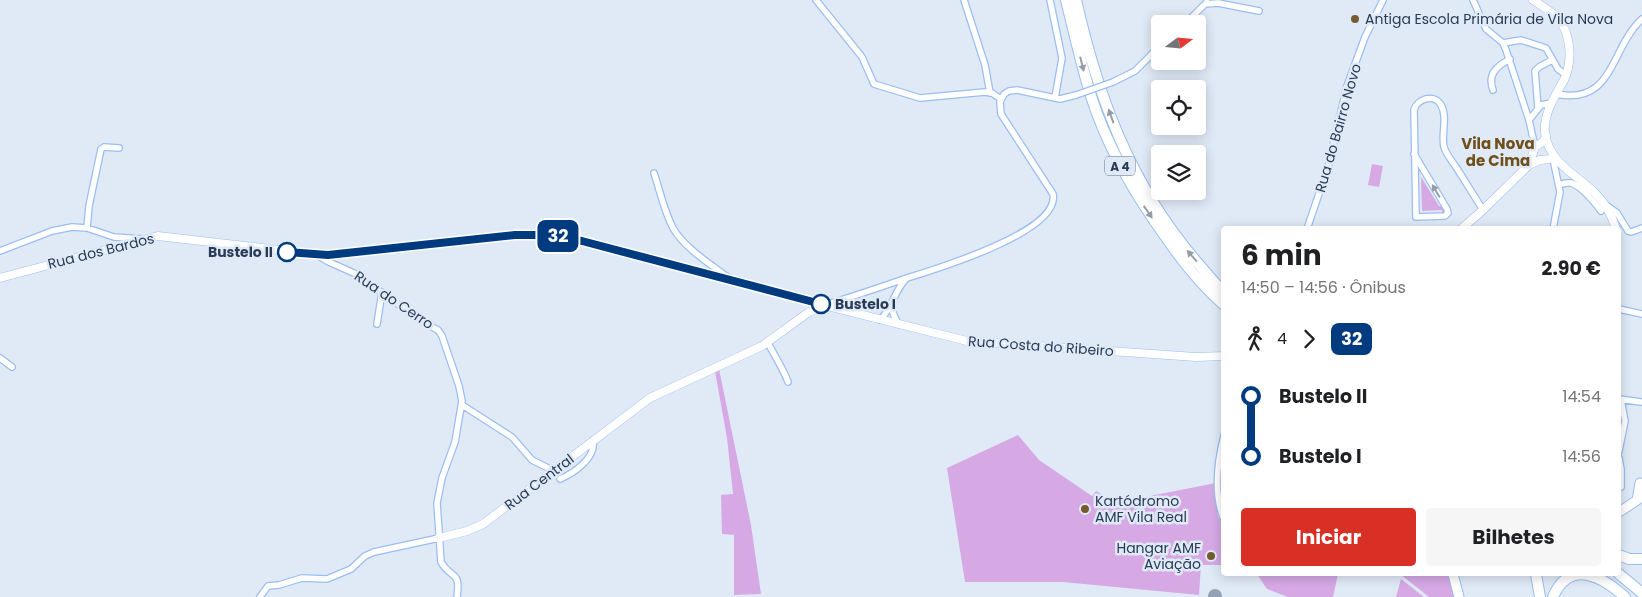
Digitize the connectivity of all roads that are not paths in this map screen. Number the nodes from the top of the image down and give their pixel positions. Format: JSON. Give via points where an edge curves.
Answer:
{"nodes":[{"id":1,"x":816,"y":0,"type":"edge"},
{"id":2,"x":964,"y":0,"type":"edge"},
{"id":3,"x":1050,"y":0,"type":"edge"},
{"id":4,"x":1066,"y":0,"type":"edge"},
{"id":5,"x":1076,"y":0,"type":"edge"},
{"id":6,"x":1383,"y":0,"type":"edge"},
{"id":7,"x":1473,"y":0,"type":"edge"},
{"id":8,"x":1533,"y":0,"type":"edge"},
{"id":9,"x":1207,"y":2,"type":"edge"},
{"id":10,"x":1259,"y":11,"type":"dead end"},
{"id":11,"x":1194,"y":15,"type":"edge"},
{"id":12,"x":1642,"y":18,"type":"edge"},
{"id":13,"x":1503,"y":44,"type":"junction"},
{"id":14,"x":1151,"y":55,"type":"edge"},
{"id":15,"x":1510,"y":59,"type":"junction"},
{"id":16,"x":1552,"y":60,"type":"junction"},
{"id":17,"x":1566,"y":76,"type":"junction"},
{"id":18,"x":1493,"y":90,"type":"dead end"},
{"id":19,"x":990,"y":93,"type":"junction"},
{"id":20,"x":1556,"y":94,"type":"junction"},
{"id":21,"x":1055,"y":98,"type":"junction"},
{"id":22,"x":1001,"y":99,"type":"junction"},
{"id":23,"x":1552,"y":103,"type":"junction"},
{"id":24,"x":1538,"y":108,"type":"junction"},
{"id":25,"x":1529,"y":120,"type":"junction"},
{"id":26,"x":1546,"y":136,"type":"junction"},
{"id":27,"x":119,"y":148,"type":"dead end"},
{"id":28,"x":1536,"y":148,"type":"junction"},
{"id":29,"x":1549,"y":148,"type":"junction"},
{"id":30,"x":1414,"y":154,"type":"junction"},
{"id":31,"x":1549,"y":160,"type":"junction"},
{"id":32,"x":1529,"y":165,"type":"junction"},
{"id":33,"x":654,"y":173,"type":"dead end"},
{"id":34,"x":1559,"y":184,"type":"junction"},
{"id":35,"x":1602,"y":207,"type":"junction"},
{"id":36,"x":1483,"y":210,"type":"junction"},
{"id":37,"x":1308,"y":226,"type":"edge"},
{"id":38,"x":1464,"y":226,"type":"edge"},
{"id":39,"x":1554,"y":226,"type":"edge"},
{"id":40,"x":1615,"y":226,"type":"edge"},
{"id":41,"x":87,"y":228,"type":"junction"},
{"id":42,"x":1642,"y":228,"type":"edge"},
{"id":43,"x":144,"y":239,"type":"junction"},
{"id":44,"x":0,"y":251,"type":"edge"},
{"id":45,"x":317,"y":255,"type":"junction"},
{"id":46,"x":0,"y":278,"type":"edge"},
{"id":47,"x":908,"y":278,"type":"junction"},
{"id":48,"x":733,"y":281,"type":"junction"},
{"id":49,"x":1221,"y":289,"type":"edge"},
{"id":50,"x":382,"y":292,"type":"junction"},
{"id":51,"x":807,"y":301,"type":"junction"},
{"id":52,"x":893,"y":301,"type":"junction"},
{"id":53,"x":1221,"y":303,"type":"edge"},
{"id":54,"x":824,"y":305,"type":"junction"},
{"id":55,"x":1621,"y":309,"type":"edge"},
{"id":56,"x":1642,"y":314,"type":"edge"},
{"id":57,"x":802,"y":317,"type":"junction"},
{"id":58,"x":880,"y":320,"type":"junction"},
{"id":59,"x":377,"y":324,"type":"dead end"},
{"id":60,"x":898,"y":324,"type":"junction"},
{"id":61,"x":768,"y":343,"type":"junction"},
{"id":62,"x":1221,"y":355,"type":"edge"},
{"id":63,"x":0,"y":358,"type":"edge"},
{"id":64,"x":12,"y":367,"type":"dead end"},
{"id":65,"x":788,"y":382,"type":"dead end"},
{"id":66,"x":1621,"y":400,"type":"edge"},
{"id":67,"x":1641,"y":402,"type":"dead end"},
{"id":68,"x":1621,"y":404,"type":"edge"},
{"id":69,"x":462,"y":405,"type":"junction"},
{"id":70,"x":593,"y":441,"type":"junction"},
{"id":71,"x":1621,"y":441,"type":"edge"},
{"id":72,"x":1221,"y":450,"type":"edge"},
{"id":73,"x":1621,"y":469,"type":"edge"},
{"id":74,"x":554,"y":471,"type":"junction"},
{"id":75,"x":1642,"y":473,"type":"edge"},
{"id":76,"x":560,"y":479,"type":"dead end"},
{"id":77,"x":1621,"y":486,"type":"dead end"},
{"id":78,"x":1641,"y":486,"type":"edge"},
{"id":79,"x":1639,"y":498,"type":"edge"},
{"id":80,"x":1221,"y":506,"type":"edge"},
{"id":81,"x":1621,"y":511,"type":"edge"},
{"id":82,"x":439,"y":538,"type":"junction"},
{"id":83,"x":1621,"y":557,"type":"edge"},
{"id":84,"x":1642,"y":559,"type":"edge"},
{"id":85,"x":1454,"y":576,"type":"edge"},
{"id":86,"x":1536,"y":576,"type":"edge"},
{"id":87,"x":1574,"y":576,"type":"edge"},
{"id":88,"x":1592,"y":576,"type":"edge"},
{"id":89,"x":1606,"y":576,"type":"edge"},
{"id":90,"x":1620,"y":576,"type":"edge"},
{"id":91,"x":1629,"y":594,"type":"edge"},
{"id":92,"x":1642,"y":594,"type":"edge"},
{"id":93,"x":260,"y":597,"type":"edge"},
{"id":94,"x":457,"y":597,"type":"edge"},
{"id":95,"x":1459,"y":597,"type":"edge"},
{"id":96,"x":1540,"y":597,"type":"edge"},
{"id":97,"x":1553,"y":597,"type":"edge"}],
"edges":[{"from":1,"to":19,"type":"street","via":[[862,57],[874,84],[920,98]]},
{"from":2,"to":19,"type":"street","via":[[987,70]]},
{"from":3,"to":21,"type":"street","via":[[1062,58]]},
{"from":4,"to":53,"type":"highway","number":"A 4","one_way":true,"via":[[1091,97],[1120,166],[1178,255]]},
{"from":49,"to":5,"type":"highway","number":"A 4","one_way":true,"via":[[1186,249],[1141,184],[1114,126],[1095,72]]},
{"from":6,"to":37,"type":"street","name":"Rua do Bairro Novo","via":[[1348,86],[1328,167]]},
{"from":7,"to":13,"type":"street","via":[[1486,29]]},
{"from":8,"to":17,"type":"main road","via":[[1554,14],[1566,32],[1570,56]]},
{"from":9,"to":10,"type":"street"},
{"from":9,"to":11,"type":"street"},
{"from":12,"to":20,"type":"street","via":[[1599,86],[1579,95]]},
{"from":13,"to":15,"type":"street"},
{"from":13,"to":16,"type":"street","via":[[1525,41],[1547,49]]},
{"from":14,"to":21,"type":"street","bridge":true,"via":[[1135,71],[1112,82],[1063,99]]},
{"from":15,"to":18,"type":"street","via":[[1491,76]]},
{"from":15,"to":25,"type":"street"},
{"from":16,"to":17,"type":"street"},
{"from":16,"to":24,"type":"street","via":[[1536,71]]},
{"from":17,"to":20,"type":"main road"},
{"from":19,"to":22,"type":"street"},
{"from":20,"to":23,"type":"main road"},
{"from":21,"to":22,"type":"street","via":[[1014,90],[1006,92]]},
{"from":22,"to":47,"type":"street","via":[[1002,114],[1054,196],[1053,204],[1040,220],[999,244]]},
{"from":23,"to":24,"type":"street"},
{"from":23,"to":26,"type":"main road","via":[[1546,122]]},
{"from":24,"to":25,"type":"street"},
{"from":25,"to":28,"type":"street"},
{"from":26,"to":28,"type":"main road"},
{"from":26,"to":29,"type":"main road"},
{"from":27,"to":41,"type":"street","via":[[101,149]]},
{"from":28,"to":29,"type":"main road"},
{"from":28,"to":31,"type":"main road","via":[[1536,157]]},
{"from":28,"to":32,"type":"main road"},
{"from":29,"to":31,"type":"main road"},
{"from":30,"to":30,"type":"street","one_way":true,"via":[[1416,217],[1446,216],[1448,211]]},
{"from":30,"to":36,"type":"street","via":[[1414,107],[1421,100],[1435,99],[1443,109],[1445,148]]},
{"from":31,"to":32,"type":"main road"},
{"from":31,"to":34,"type":"street"},
{"from":31,"to":35,"type":"main road","via":[[1594,191]]},
{"from":32,"to":36,"type":"main road"},
{"from":33,"to":48,"type":"street","via":[[669,221],[677,235]]},
{"from":34,"to":35,"type":"street","via":[[1572,183]]},
{"from":34,"to":39,"type":"street","via":[[1560,196]]},
{"from":35,"to":40,"type":"main road","via":[[1611,215]]},
{"from":35,"to":42,"type":"street","via":[[1617,214],[1628,231]]},
{"from":36,"to":38,"type":"main road"},
{"from":41,"to":43,"type":"street","via":[[114,237]]},
{"from":41,"to":44,"type":"street","via":[[55,230]]},
{"from":43,"to":45,"type":"main road","name":"Rua dos Bardos","via":[[162,236]]},
{"from":43,"to":46,"type":"main road","name":"Rua dos Bardos"},
{"from":45,"to":48,"type":"main road","name":"Rua Costa do Ribeiro","via":[[515,235],[545,235],[582,241]]},
{"from":45,"to":50,"type":"street","name":"Rua do Cerro","via":[[354,272]]},
{"from":47,"to":52,"type":"street","via":[[897,290]]},
{"from":47,"to":54,"type":"street"},
{"from":48,"to":51,"type":"main road","name":"Rua Costa do Ribeiro"},
{"from":50,"to":59,"type":"street"},
{"from":50,"to":69,"type":"street","name":"Rua do Cerro","via":[[440,332],[459,386]]},
{"from":51,"to":54,"type":"main road","name":"Rua Costa do Ribeiro"},
{"from":51,"to":57,"type":"main road"},
{"from":52,"to":58,"type":"street"},
{"from":52,"to":60,"type":"street","via":[[893,313]]},
{"from":54,"to":57,"type":"main road","name":"Rua Central"},
{"from":54,"to":58,"type":"main road","name":"Rua Costa do Ribeiro"},
{"from":55,"to":56,"type":"street"},
{"from":57,"to":61,"type":"main road","name":"Rua Central"},
{"from":58,"to":60,"type":"main road","name":"Rua Costa do Ribeiro"},
{"from":60,"to":62,"type":"main road","name":"Rua Costa do Ribeiro","via":[[975,342],[1196,357]]},
{"from":61,"to":65,"type":"street"},
{"from":61,"to":70,"type":"main road","name":"Rua Central","via":[[650,398]]},
{"from":63,"to":64,"type":"street"},
{"from":66,"to":67,"type":"street"},
{"from":68,"to":71,"type":"street","via":[[1625,422]]},
{"from":69,"to":74,"type":"street","via":[[512,437],[532,460]]},
{"from":69,"to":82,"type":"street","name":"Rua do Cerro","via":[[454,445],[441,480],[437,507]]},
{"from":70,"to":74,"type":"main road","name":"Rua Central"},
{"from":70,"to":76,"type":"street","via":[[592,451],[579,466]]},
{"from":72,"to":80,"type":"street","via":[[1218,493]]},
{"from":73,"to":77,"type":"street"},
{"from":74,"to":82,"type":"main road","name":"Rua Central","via":[[483,524]]},
{"from":75,"to":78,"type":"main road"},
{"from":78,"to":79,"type":"main road"},
{"from":79,"to":81,"type":"main road"},
{"from":82,"to":93,"type":"street","name":"Rua Central","via":[[374,552],[350,569],[327,579],[302,578],[268,586]]},
{"from":82,"to":94,"type":"street","name":"Rua do Cerro","via":[[442,565],[458,580]]},
{"from":83,"to":84,"type":"highway"},
{"from":85,"to":95,"type":"main road"},
{"from":86,"to":96,"type":"highway"},
{"from":87,"to":97,"type":"highway","via":[[1559,587]]},
{"from":88,"to":91,"type":"highway"},
{"from":89,"to":91,"type":"highway"},
{"from":90,"to":91,"type":"highway"},
{"from":91,"to":92,"type":"highway"}]}
